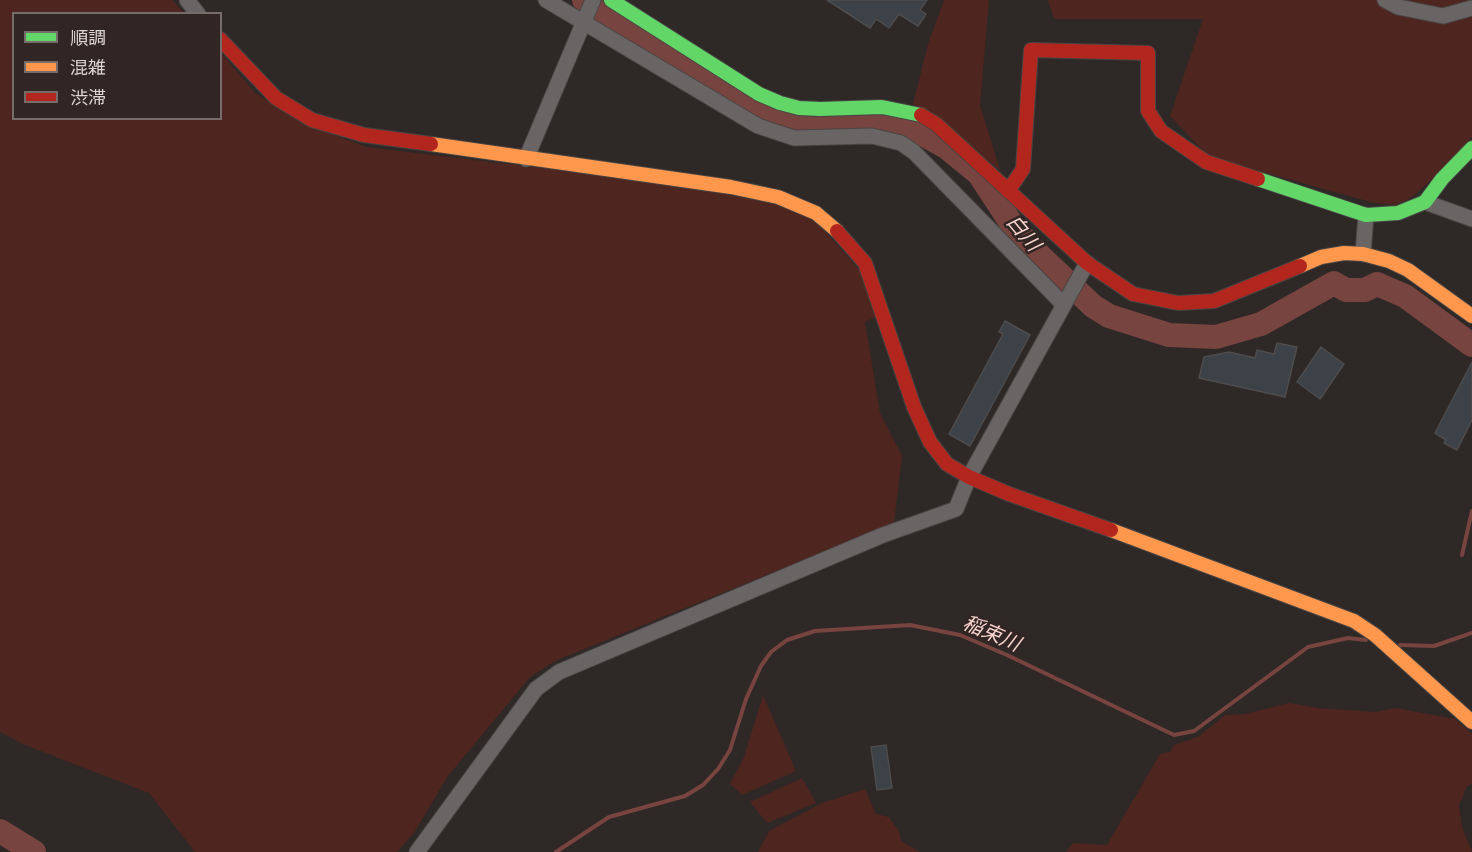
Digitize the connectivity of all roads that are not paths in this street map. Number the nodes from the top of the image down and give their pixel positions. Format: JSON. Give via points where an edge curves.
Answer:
{"nodes":[{"id":1,"x":187,"y":0,"type":"edge"},
{"id":2,"x":546,"y":0,"type":"edge"},
{"id":3,"x":593,"y":0,"type":"edge"},
{"id":4,"x":611,"y":0,"type":"edge"},
{"id":5,"x":1385,"y":0,"type":"edge"},
{"id":6,"x":1472,"y":8,"type":"edge"},
{"id":7,"x":196,"y":12,"type":"edge"},
{"id":8,"x":585,"y":24,"type":"junction"},
{"id":9,"x":222,"y":41,"type":"edge"},
{"id":10,"x":1472,"y":148,"type":"edge"},
{"id":11,"x":525,"y":159,"type":"junction"},
{"id":12,"x":1008,"y":191,"type":"junction"},
{"id":13,"x":1425,"y":202,"type":"junction"},
{"id":14,"x":1366,"y":215,"type":"junction"},
{"id":15,"x":1472,"y":219,"type":"edge"},
{"id":16,"x":1363,"y":254,"type":"junction"},
{"id":17,"x":1087,"y":263,"type":"junction"},
{"id":18,"x":1064,"y":305,"type":"junction"},
{"id":19,"x":1472,"y":316,"type":"edge"},
{"id":20,"x":969,"y":477,"type":"junction"},
{"id":21,"x":1472,"y":722,"type":"edge"},
{"id":22,"x":417,"y":852,"type":"edge"}],
"edges":[{"from":1,"to":7,"type":"street"},
{"from":2,"to":8,"type":"street"},
{"from":3,"to":8,"type":"street"},
{"from":4,"to":12,"type":"street","via":[[759,94],[780,103],[820,109],[882,107],[921,115],[936,124]]},
{"from":5,"to":6,"type":"street","via":[[1443,16]]},
{"from":8,"to":11,"type":"street"},
{"from":8,"to":18,"type":"street","via":[[776,134],[794,138],[872,136],[901,143]]},
{"from":9,"to":11,"type":"street","via":[[276,98],[328,126]]},
{"from":10,"to":13,"type":"street"},
{"from":11,"to":20,"type":"street","via":[[731,187],[799,204],[824,218],[865,263],[930,442],[947,464]]},
{"from":12,"to":14,"type":"street","via":[[1023,168],[1031,50],[1148,53],[1148,111],[1161,131],[1206,162]]},
{"from":12,"to":17,"type":"street"},
{"from":13,"to":14,"type":"street","via":[[1398,213]]},
{"from":13,"to":15,"type":"street"},
{"from":14,"to":16,"type":"street"},
{"from":16,"to":17,"type":"street","via":[[1322,257],[1224,297],[1196,303],[1162,302],[1133,294]]},
{"from":16,"to":19,"type":"street","via":[[1408,270]]},
{"from":17,"to":18,"type":"street"},
{"from":18,"to":20,"type":"street"},
{"from":20,"to":21,"type":"street","via":[[1336,612],[1375,635]]},
{"from":20,"to":22,"type":"street","via":[[956,509],[950,513],[883,535],[559,672],[536,689]]}]}
